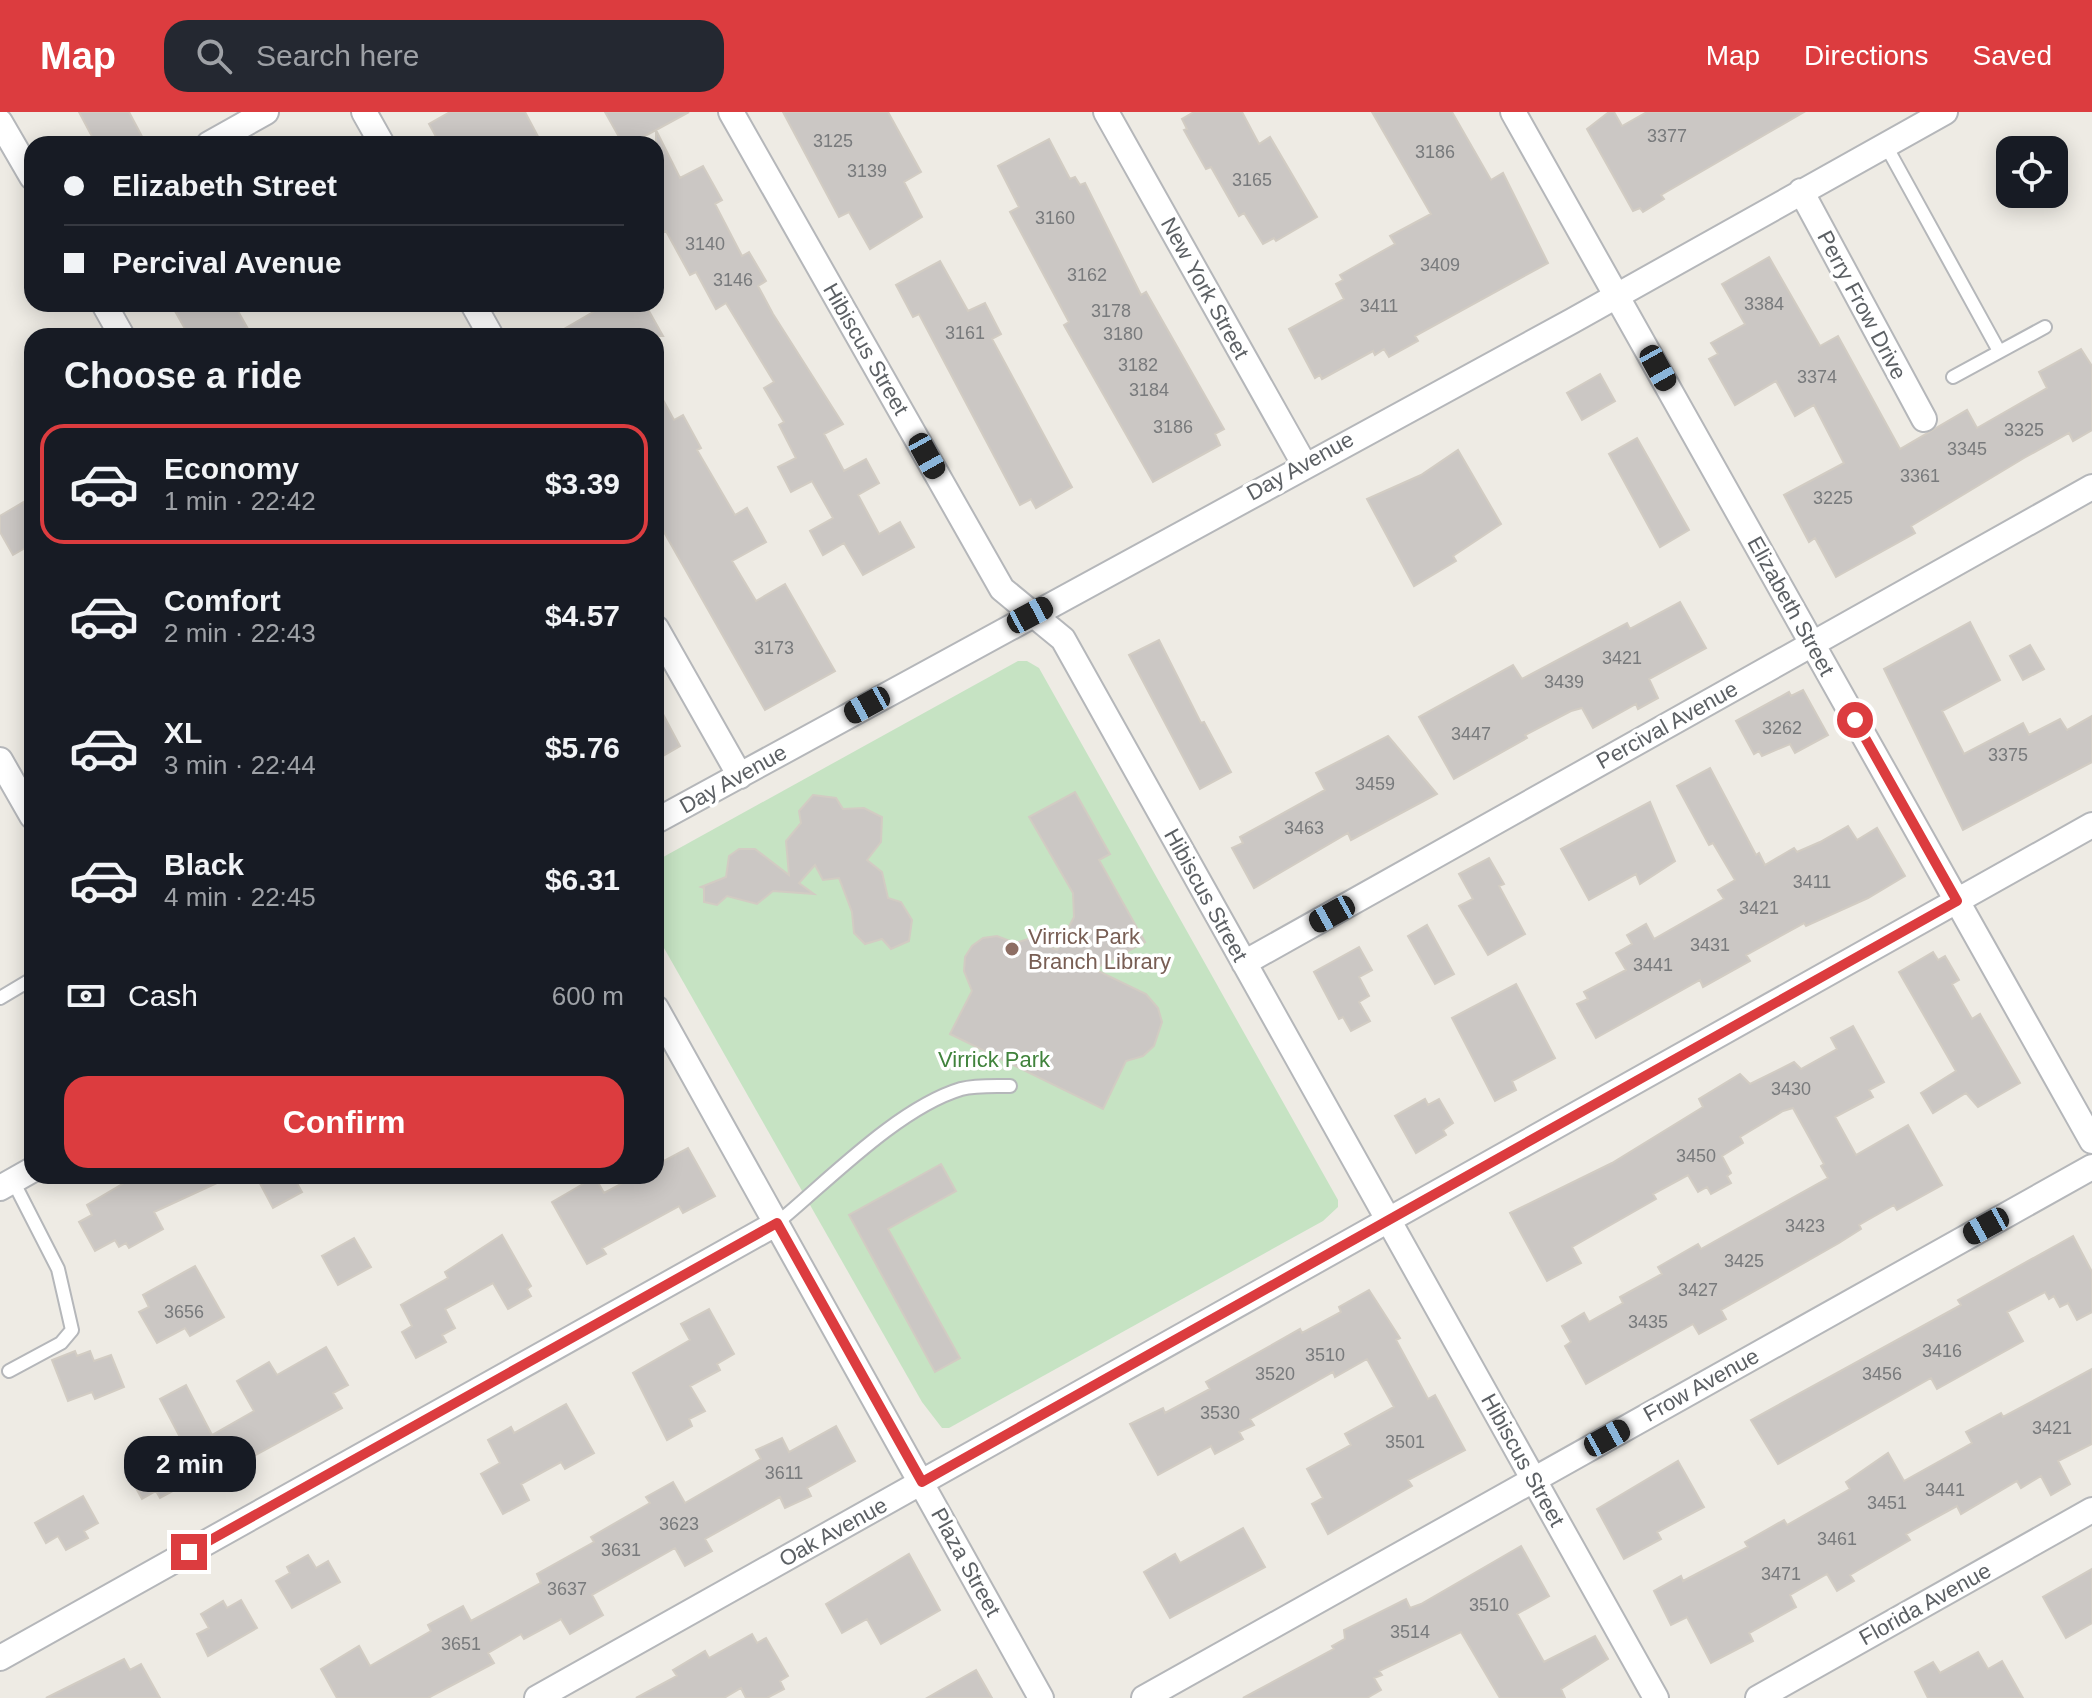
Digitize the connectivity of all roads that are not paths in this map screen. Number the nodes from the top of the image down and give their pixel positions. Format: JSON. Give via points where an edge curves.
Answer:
{"nodes":[{"id":1,"x":266,"y":112,"type":"edge"},
{"id":2,"x":364,"y":112,"type":"edge"},
{"id":3,"x":731,"y":112,"type":"edge"},
{"id":4,"x":1106,"y":112,"type":"edge"},
{"id":5,"x":1513,"y":112,"type":"edge"},
{"id":6,"x":1932,"y":115,"type":"edge"},
{"id":7,"x":0,"y":122,"type":"edge"},
{"id":8,"x":223,"y":136,"type":"edge"},
{"id":9,"x":378,"y":136,"type":"edge"},
{"id":10,"x":1885,"y":144,"type":"junction"},
{"id":11,"x":7,"y":150,"type":"edge"},
{"id":12,"x":24,"y":168,"type":"edge"},
{"id":13,"x":1801,"y":191,"type":"junction"},
{"id":14,"x":1617,"y":295,"type":"junction"},
{"id":15,"x":2045,"y":327,"type":"dead end"},
{"id":16,"x":1999,"y":351,"type":"junction"},
{"id":17,"x":1953,"y":377,"type":"dead end"},
{"id":18,"x":1924,"y":419,"type":"dead end"},
{"id":19,"x":1304,"y":464,"type":"junction"},
{"id":20,"x":2092,"y":487,"type":"edge"},
{"id":21,"x":1030,"y":615,"type":"junction"},
{"id":22,"x":664,"y":642,"type":"edge"},
{"id":23,"x":1811,"y":644,"type":"junction"},
{"id":24,"x":0,"y":760,"type":"edge"},
{"id":25,"x":740,"y":776,"type":"junction"},
{"id":26,"x":24,"y":802,"type":"edge"},
{"id":27,"x":664,"y":817,"type":"edge"},
{"id":28,"x":2092,"y":825,"type":"edge"},
{"id":29,"x":1957,"y":901,"type":"junction"},
{"id":30,"x":1244,"y":963,"type":"junction"},
{"id":31,"x":24,"y":984,"type":"edge"},
{"id":32,"x":0,"y":998,"type":"edge"},
{"id":33,"x":664,"y":1022,"type":"edge"},
{"id":34,"x":1010,"y":1086,"type":"dead end"},
{"id":35,"x":2092,"y":1141,"type":"edge"},
{"id":36,"x":2092,"y":1167,"type":"edge"},
{"id":37,"x":15,"y":1180,"type":"edge"},
{"id":38,"x":1389,"y":1222,"type":"junction"},
{"id":39,"x":777,"y":1223,"type":"junction"},
{"id":40,"x":9,"y":1371,"type":"dead end"},
{"id":41,"x":1534,"y":1479,"type":"junction"},
{"id":42,"x":922,"y":1482,"type":"junction"},
{"id":43,"x":2092,"y":1510,"type":"edge"},
{"id":44,"x":0,"y":1658,"type":"edge"},
{"id":45,"x":537,"y":1698,"type":"edge"},
{"id":46,"x":1041,"y":1698,"type":"edge"},
{"id":47,"x":1144,"y":1698,"type":"edge"},
{"id":48,"x":1656,"y":1698,"type":"edge"},
{"id":49,"x":1758,"y":1698,"type":"edge"}],
"edges":[{"from":1,"to":8,"type":"street"},
{"from":2,"to":9,"type":"street"},
{"from":3,"to":21,"type":"street","name":"Hibiscus Street","via":[[1002,589]]},
{"from":4,"to":19,"type":"street","name":"New York Street"},
{"from":5,"to":14,"type":"street","name":"Elizabeth Street"},
{"from":6,"to":10,"type":"street","name":"Day Avenue"},
{"from":7,"to":11,"type":"street"},
{"from":10,"to":13,"type":"street","name":"Day Avenue"},
{"from":10,"to":16,"type":"lane"},
{"from":11,"to":12,"type":"street"},
{"from":13,"to":14,"type":"street","name":"Day Avenue"},
{"from":13,"to":18,"type":"street","name":"Perry Frow Drive"},
{"from":14,"to":19,"type":"street","name":"Day Avenue"},
{"from":14,"to":23,"type":"street","name":"Elizabeth Street"},
{"from":15,"to":16,"type":"lane"},
{"from":16,"to":17,"type":"lane"},
{"from":19,"to":21,"type":"street","name":"Day Avenue"},
{"from":20,"to":23,"type":"street","name":"Percival Avenue"},
{"from":21,"to":25,"type":"street","name":"Day Avenue"},
{"from":21,"to":30,"type":"street","name":"Hibiscus Street","via":[[1063,639]]},
{"from":22,"to":25,"type":"street"},
{"from":23,"to":29,"type":"street","name":"Elizabeth Street"},
{"from":23,"to":30,"type":"street","name":"Percival Avenue"},
{"from":24,"to":26,"type":"street"},
{"from":25,"to":27,"type":"street","name":"Day Avenue"},
{"from":28,"to":29,"type":"street","name":"Oak Avenue"},
{"from":29,"to":35,"type":"street","name":"Elizabeth Street"},
{"from":29,"to":38,"type":"street","name":"Oak Avenue"},
{"from":30,"to":38,"type":"street","name":"Hibiscus Street"},
{"from":31,"to":32,"type":"lane"},
{"from":33,"to":39,"type":"street","name":"Plaza Street"},
{"from":34,"to":39,"type":"lane","via":[[965,1088],[941,1096],[842,1166]]},
{"from":36,"to":41,"type":"street","name":"Frow Avenue"},
{"from":37,"to":40,"type":"lane","via":[[58,1269],[72,1330],[61,1343]]},
{"from":38,"to":41,"type":"street","name":"Hibiscus Street"},
{"from":38,"to":42,"type":"street","name":"Oak Avenue"},
{"from":39,"to":42,"type":"street","name":"Plaza Street"},
{"from":39,"to":44,"type":"street"},
{"from":41,"to":47,"type":"street","name":"Frow Avenue"},
{"from":41,"to":48,"type":"street","name":"Hibiscus Street"},
{"from":42,"to":45,"type":"street","name":"Oak Avenue"},
{"from":42,"to":46,"type":"street","name":"Plaza Street"},
{"from":43,"to":49,"type":"street","name":"Florida Avenue"}]}
